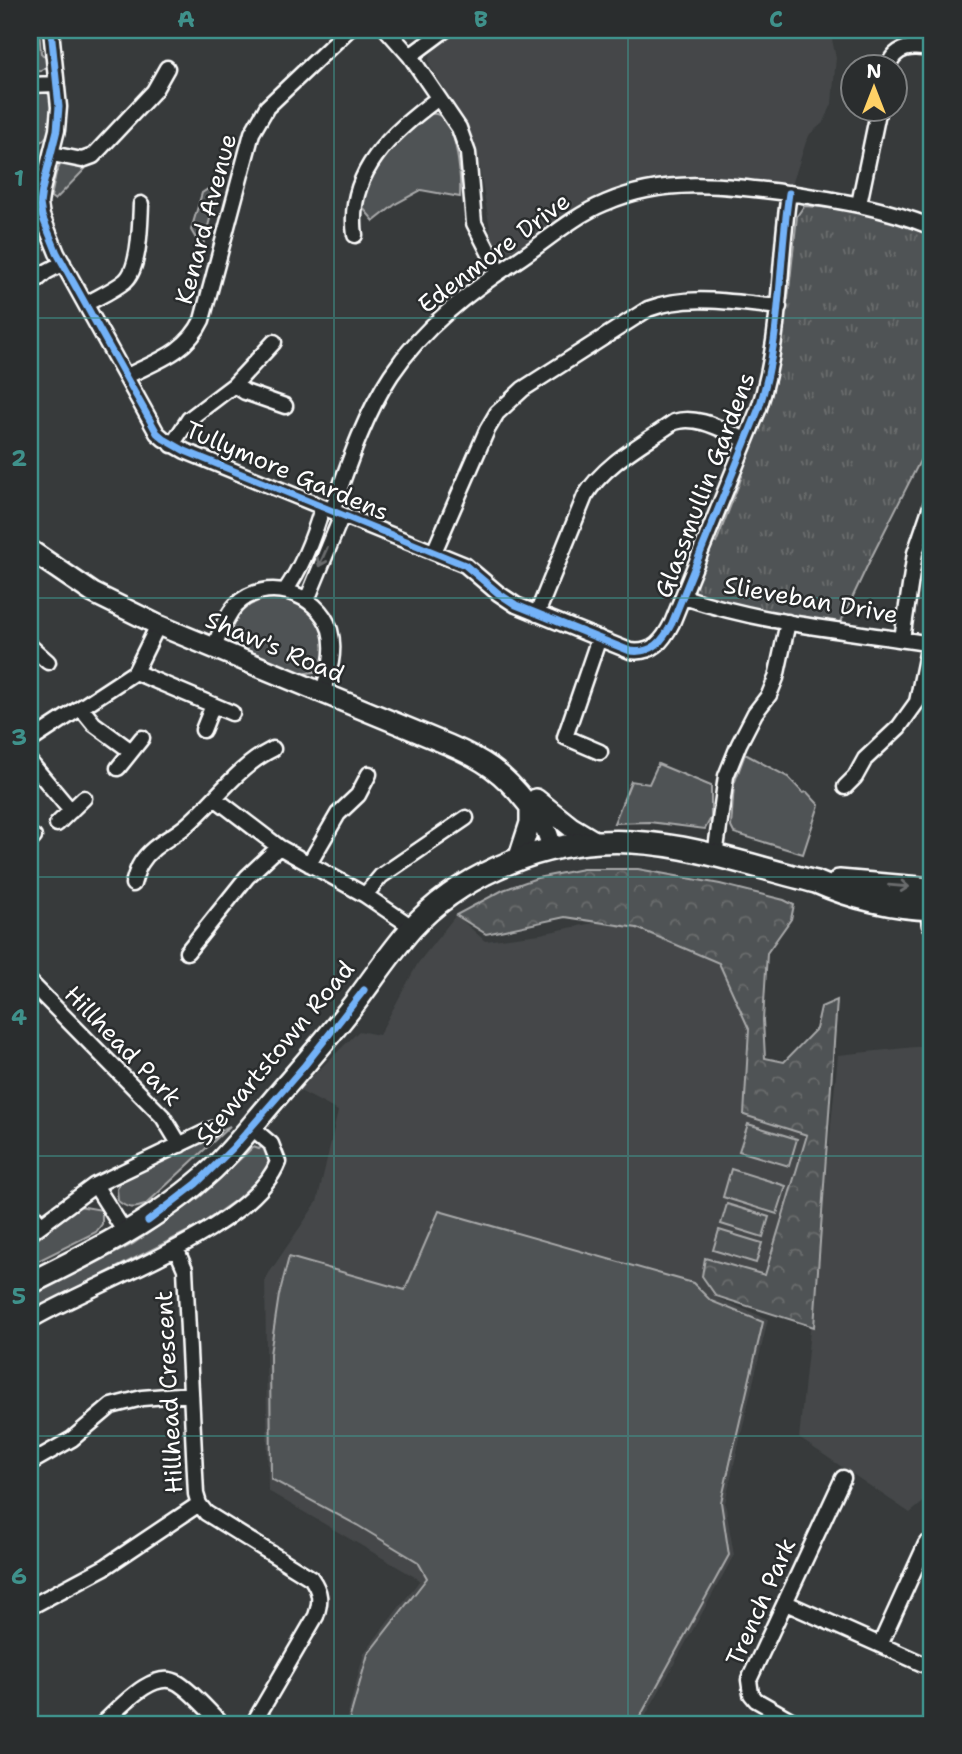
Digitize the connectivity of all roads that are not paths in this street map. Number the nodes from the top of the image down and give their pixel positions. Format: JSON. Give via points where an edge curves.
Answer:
{"nodes":[{"id":1,"x":51,"y":30,"type":"edge"},
{"id":2,"x":348,"y":30,"type":"edge"},
{"id":3,"x":387,"y":30,"type":"edge"},
{"id":4,"x":444,"y":30,"type":"edge"},
{"id":5,"x":932,"y":50,"type":"edge"},
{"id":6,"x":898,"y":52,"type":"edge"},
{"id":7,"x":410,"y":56,"type":"junction"},
{"id":8,"x":167,"y":68,"type":"dead end"},
{"id":9,"x":56,"y":84,"type":"junction"},
{"id":10,"x":30,"y":85,"type":"edge"},
{"id":11,"x":437,"y":99,"type":"junction"},
{"id":12,"x":875,"y":122,"type":"edge"},
{"id":13,"x":52,"y":155,"type":"junction"},
{"id":14,"x":789,"y":193,"type":"junction"},
{"id":15,"x":141,"y":204,"type":"dead end"},
{"id":16,"x":859,"y":204,"type":"junction"},
{"id":17,"x":932,"y":227,"type":"edge"},
{"id":18,"x":355,"y":235,"type":"dead end"},
{"id":19,"x":63,"y":263,"type":"junction"},
{"id":20,"x":499,"y":272,"type":"junction"},
{"id":21,"x":30,"y":286,"type":"edge"},
{"id":22,"x":86,"y":304,"type":"junction"},
{"id":23,"x":779,"y":307,"type":"junction"},
{"id":24,"x":274,"y":342,"type":"dead end"},
{"id":25,"x":127,"y":376,"type":"junction"},
{"id":26,"x":234,"y":385,"type":"junction"},
{"id":27,"x":285,"y":406,"type":"dead end"},
{"id":28,"x":746,"y":440,"type":"junction"},
{"id":29,"x":172,"y":445,"type":"junction"},
{"id":30,"x":932,"y":503,"type":"edge"},
{"id":31,"x":332,"y":511,"type":"junction"},
{"id":32,"x":30,"y":550,"type":"edge"},
{"id":33,"x":434,"y":552,"type":"junction"},
{"id":34,"x":285,"y":591,"type":"junction"},
{"id":35,"x":684,"y":597,"type":"junction"},
{"id":36,"x":307,"y":600,"type":"junction"},
{"id":37,"x":537,"y":614,"type":"junction"},
{"id":38,"x":788,"y":622,"type":"junction"},
{"id":39,"x":672,"y":623,"type":"joint"},
{"id":40,"x":158,"y":625,"type":"junction"},
{"id":41,"x":598,"y":638,"type":"junction"},
{"id":42,"x":902,"y":639,"type":"junction"},
{"id":43,"x":931,"y":644,"type":"edge"},
{"id":44,"x":213,"y":649,"type":"junction"},
{"id":45,"x":135,"y":672,"type":"junction"},
{"id":46,"x":322,"y":693,"type":"junction"},
{"id":47,"x":213,"y":705,"type":"junction"},
{"id":48,"x":81,"y":708,"type":"junction"},
{"id":49,"x":232,"y":713,"type":"dead end"},
{"id":50,"x":203,"y":730,"type":"dead end"},
{"id":51,"x":142,"y":738,"type":"dead end"},
{"id":52,"x":30,"y":741,"type":"edge"},
{"id":53,"x":273,"y":749,"type":"dead end"},
{"id":54,"x":131,"y":751,"type":"junction"},
{"id":55,"x":600,"y":752,"type":"dead end"},
{"id":56,"x":30,"y":762,"type":"edge"},
{"id":57,"x":118,"y":768,"type":"dead end"},
{"id":58,"x":369,"y":774,"type":"dead end"},
{"id":59,"x":507,"y":778,"type":"junction"},
{"id":60,"x":845,"y":787,"type":"dead end"},
{"id":61,"x":84,"y":798,"type":"dead end"},
{"id":62,"x":216,"y":799,"type":"junction"},
{"id":63,"x":530,"y":807,"type":"junction"},
{"id":64,"x":71,"y":811,"type":"junction"},
{"id":65,"x":466,"y":818,"type":"dead end"},
{"id":66,"x":57,"y":824,"type":"dead end"},
{"id":67,"x":596,"y":842,"type":"junction"},
{"id":68,"x":279,"y":847,"type":"junction"},
{"id":69,"x":552,"y":849,"type":"junction"},
{"id":70,"x":715,"y":856,"type":"junction"},
{"id":71,"x":518,"y":860,"type":"junction"},
{"id":72,"x":309,"y":864,"type":"junction"},
{"id":73,"x":133,"y":884,"type":"dead end"},
{"id":74,"x":365,"y":895,"type":"junction"},
{"id":75,"x":931,"y":904,"type":"edge"},
{"id":76,"x":412,"y":928,"type":"junction"},
{"id":77,"x":187,"y":952,"type":"dead end"},
{"id":78,"x":30,"y":982,"type":"edge"},
{"id":79,"x":251,"y":1127,"type":"junction"},
{"id":80,"x":212,"y":1129,"type":"dead end"},
{"id":81,"x":180,"y":1145,"type":"junction"},
{"id":82,"x":95,"y":1185,"type":"junction"},
{"id":83,"x":30,"y":1211,"type":"edge"},
{"id":84,"x":36,"y":1228,"type":"edge"},
{"id":85,"x":125,"y":1234,"type":"junction"},
{"id":86,"x":176,"y":1248,"type":"junction"},
{"id":87,"x":30,"y":1283,"type":"edge"},
{"id":88,"x":30,"y":1321,"type":"edge"},
{"id":89,"x":191,"y":1394,"type":"junction"},
{"id":90,"x":30,"y":1463,"type":"edge"},
{"id":91,"x":843,"y":1478,"type":"dead end"},
{"id":92,"x":199,"y":1504,"type":"junction"},
{"id":93,"x":926,"y":1544,"type":"dead end"},
{"id":94,"x":786,"y":1603,"type":"junction"},
{"id":95,"x":30,"y":1607,"type":"edge"},
{"id":96,"x":880,"y":1645,"type":"junction"},
{"id":97,"x":932,"y":1668,"type":"edge"},
{"id":98,"x":102,"y":1724,"type":"edge"},
{"id":99,"x":222,"y":1724,"type":"edge"},
{"id":100,"x":253,"y":1724,"type":"edge"},
{"id":101,"x":798,"y":1724,"type":"edge"}],
"edges":[{"from":1,"to":9,"type":"street","name":"Tullymore Gardens"},
{"from":2,"to":25,"type":"street","name":"Kenard Avenue","via":[[258,119],[196,332],[175,351]]},
{"from":3,"to":7,"type":"street"},
{"from":4,"to":7,"type":"street"},
{"from":5,"to":6,"type":"street","via":[[919,47]]},
{"from":7,"to":11,"type":"street"},
{"from":8,"to":13,"type":"street","via":[[154,91],[93,156],[82,160]]},
{"from":9,"to":10,"type":"street"},
{"from":9,"to":13,"type":"street","name":"Tullymore Gardens","via":[[59,107]]},
{"from":11,"to":18,"type":"street","via":[[396,131],[375,157],[353,203]]},
{"from":11,"to":20,"type":"street","via":[[465,142],[474,223]]},
{"from":12,"to":16,"type":"street"},
{"from":13,"to":19,"type":"street","name":"Tullymore Gardens","via":[[40,204],[49,237]]},
{"from":14,"to":16,"type":"street","name":"Edenmore Drive"},
{"from":14,"to":20,"type":"street","name":"Edenmore Drive","via":[[688,184],[642,190],[590,210]]},
{"from":14,"to":23,"type":"street","name":"Glassmullin Gardens"},
{"from":15,"to":22,"type":"street","via":[[133,269],[127,279]]},
{"from":16,"to":17,"type":"street","name":"Edenmore Drive"},
{"from":19,"to":21,"type":"street"},
{"from":19,"to":22,"type":"street","name":"Tullymore Gardens"},
{"from":20,"to":31,"type":"street","name":"Edenmore Drive","via":[[420,337],[392,374],[371,411]]},
{"from":22,"to":25,"type":"street","name":"Tullymore Gardens"},
{"from":23,"to":28,"type":"street","name":"Glassmullin Gardens","via":[[766,383]]},
{"from":23,"to":33,"type":"street","via":[[697,299],[661,304],[523,389],[497,413],[487,430]]},
{"from":24,"to":26,"type":"street"},
{"from":25,"to":29,"type":"street","name":"Tullymore Gardens","via":[[157,433]]},
{"from":26,"to":27,"type":"street"},
{"from":26,"to":29,"type":"street","via":[[189,419]]},
{"from":28,"to":35,"type":"street","name":"Glassmullin Gardens"},
{"from":28,"to":37,"type":"street","via":[[685,419],[608,469],[585,496]]},
{"from":29,"to":31,"type":"street","name":"Tullymore Gardens"},
{"from":30,"to":42,"type":"street","via":[[915,553]]},
{"from":31,"to":33,"type":"street","name":"Tullymore Gardens"},
{"from":31,"to":34,"type":"street","via":[[317,526]]},
{"from":31,"to":36,"type":"street","one_way":true},
{"from":32,"to":40,"type":"street","name":"Shaw's Road","via":[[93,593]]},
{"from":33,"to":37,"type":"street","name":"Tullymore Gardens","via":[[465,565],[504,598]]},
{"from":34,"to":36,"type":"street"},
{"from":34,"to":44,"type":"street","via":[[263,591],[237,605]]},
{"from":35,"to":38,"type":"street","name":"Slieveban Drive"},
{"from":35,"to":39,"type":"street","name":"Glassmullin Gardens"},
{"from":36,"to":46,"type":"street","via":[[326,620],[332,638]]},
{"from":37,"to":41,"type":"street","name":"Tullymore Gardens"},
{"from":38,"to":42,"type":"street","name":"Slieveban Drive"},
{"from":38,"to":70,"type":"street","via":[[776,678],[726,776]]},
{"from":39,"to":41,"type":"street","name":"Tullymore Gardens","via":[[658,646],[644,651],[630,651]]},
{"from":40,"to":44,"type":"street","name":"Shaw's Road"},
{"from":40,"to":45,"type":"street"},
{"from":41,"to":55,"type":"street","via":[[565,737]]},
{"from":42,"to":43,"type":"street","name":"Slieveban Drive"},
{"from":43,"to":60,"type":"street","via":[[917,702]]},
{"from":44,"to":46,"type":"street","name":"Shaw's Road"},
{"from":45,"to":47,"type":"street"},
{"from":45,"to":48,"type":"street"},
{"from":46,"to":59,"type":"street","name":"Shaw's Road","via":[[456,748]]},
{"from":47,"to":49,"type":"street"},
{"from":47,"to":50,"type":"street"},
{"from":48,"to":52,"type":"street"},
{"from":48,"to":54,"type":"street","via":[[94,724]]},
{"from":51,"to":54,"type":"street"},
{"from":53,"to":62,"type":"street","via":[[248,763]]},
{"from":54,"to":57,"type":"street"},
{"from":56,"to":64,"type":"street"},
{"from":58,"to":72,"type":"street","via":[[358,795],[338,814]]},
{"from":59,"to":63,"type":"street","name":"Shaw's Road"},
{"from":59,"to":67,"type":"street","name":"Shaw's Road"},
{"from":61,"to":64,"type":"street"},
{"from":62,"to":68,"type":"street"},
{"from":62,"to":73,"type":"street","via":[[185,828],[157,845],[140,864]]},
{"from":63,"to":69,"type":"street","name":"Shaw's Road","via":[[545,825]]},
{"from":63,"to":71,"type":"street","via":[[530,823]]},
{"from":64,"to":66,"type":"street"},
{"from":65,"to":74,"type":"street","via":[[381,876]]},
{"from":67,"to":69,"type":"main road","name":"Stewartstown Road"},
{"from":67,"to":70,"type":"main road","name":"Stewartstown Road","via":[[669,845]]},
{"from":68,"to":72,"type":"street"},
{"from":68,"to":77,"type":"street","via":[[247,877]]},
{"from":69,"to":71,"type":"main road","name":"Stewartstown Road"},
{"from":70,"to":75,"type":"main road","name":"Stewartstown Road"},
{"from":71,"to":76,"type":"main road","name":"Stewartstown Road","via":[[467,884]]},
{"from":72,"to":74,"type":"street"},
{"from":74,"to":76,"type":"street"},
{"from":76,"to":79,"type":"main road","name":"Stewartstown Road"},
{"from":78,"to":81,"type":"street","name":"Hillhead Park","via":[[163,1118]]},
{"from":79,"to":85,"type":"main road","name":"Stewartstown Road","via":[[196,1184]]},
{"from":79,"to":86,"type":"street","name":"Hillhead Crescent","via":[[271,1144],[278,1162],[274,1172],[244,1206]]},
{"from":80,"to":81,"type":"street"},
{"from":81,"to":82,"type":"street"},
{"from":82,"to":84,"type":"street"},
{"from":82,"to":85,"type":"street"},
{"from":83,"to":84,"type":"street"},
{"from":85,"to":87,"type":"main road","name":"Stewartstown Road"},
{"from":86,"to":88,"type":"street","name":"Hillhead Crescent"},
{"from":86,"to":89,"type":"street","name":"Hillhead Crescent","via":[[185,1269]]},
{"from":89,"to":90,"type":"street","via":[[111,1406],[72,1439]]},
{"from":89,"to":92,"type":"street","name":"Hillhead Crescent"},
{"from":91,"to":94,"type":"street","name":"Trench Park"},
{"from":92,"to":95,"type":"street","name":"Hillhead Crescent","via":[[105,1567]]},
{"from":92,"to":100,"type":"street","via":[[311,1578],[318,1588],[321,1601],[316,1616]]},
{"from":93,"to":96,"type":"street"},
{"from":94,"to":96,"type":"street"},
{"from":94,"to":101,"type":"street","name":"Trench Park","via":[[749,1686],[756,1700]]},
{"from":96,"to":97,"type":"street"},
{"from":98,"to":99,"type":"street","via":[[158,1679],[178,1683]]}]}
